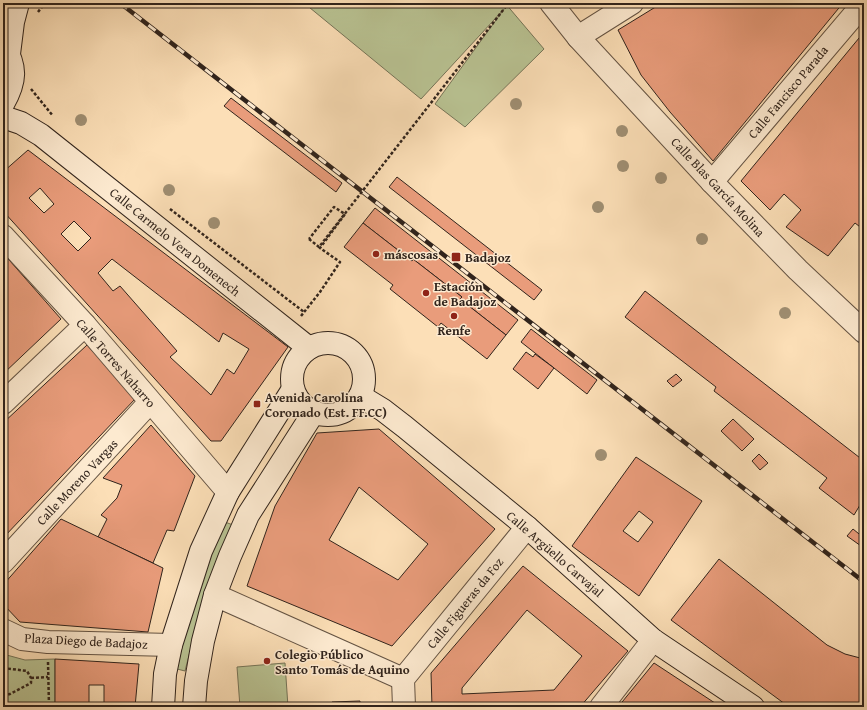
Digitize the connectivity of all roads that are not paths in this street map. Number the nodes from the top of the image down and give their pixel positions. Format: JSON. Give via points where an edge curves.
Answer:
{"nodes":[{"id":1,"x":11,"y":3,"type":"edge"},
{"id":2,"x":551,"y":3,"type":"edge"},
{"id":3,"x":632,"y":3,"type":"edge"},
{"id":4,"x":864,"y":3,"type":"edge"},
{"id":5,"x":3,"y":8,"type":"edge"},
{"id":6,"x":27,"y":8,"type":"edge"},
{"id":7,"x":578,"y":37,"type":"junction"},
{"id":8,"x":6,"y":49,"type":"edge"},
{"id":9,"x":15,"y":91,"type":"edge"},
{"id":10,"x":9,"y":124,"type":"edge"},
{"id":11,"x":41,"y":135,"type":"junction"},
{"id":12,"x":712,"y":182,"type":"junction"},
{"id":13,"x":3,"y":236,"type":"edge"},
{"id":14,"x":85,"y":325,"type":"junction"},
{"id":15,"x":864,"y":331,"type":"edge"},
{"id":16,"x":309,"y":348,"type":"junction"},
{"id":17,"x":293,"y":389,"type":"junction"},
{"id":18,"x":360,"y":396,"type":"junction"},
{"id":19,"x":150,"y":402,"type":"junction"},
{"id":20,"x":3,"y":403,"type":"edge"},
{"id":21,"x":314,"y":412,"type":"junction"},
{"id":22,"x":228,"y":492,"type":"junction"},
{"id":23,"x":527,"y":528,"type":"junction"},
{"id":24,"x":3,"y":562,"type":"edge"},
{"id":25,"x":215,"y":595,"type":"junction"},
{"id":26,"x":3,"y":630,"type":"edge"},
{"id":27,"x":653,"y":640,"type":"junction"},
{"id":28,"x":171,"y":644,"type":"junction"},
{"id":29,"x":403,"y":679,"type":"junction"},
{"id":30,"x":163,"y":707,"type":"edge"},
{"id":31,"x":194,"y":707,"type":"edge"},
{"id":32,"x":404,"y":707,"type":"edge"},
{"id":33,"x":601,"y":707,"type":"edge"},
{"id":34,"x":753,"y":707,"type":"edge"}],
"edges":[{"from":1,"to":5,"type":"street"},
{"from":2,"to":7,"type":"street","name":"Calle Blas García Molina"},
{"from":3,"to":7,"type":"street"},
{"from":4,"to":12,"type":"street","name":"Calle Fancisco Parada"},
{"from":6,"to":8,"type":"street","via":[[13,22]]},
{"from":7,"to":12,"type":"street","name":"Calle Blas García Molina"},
{"from":8,"to":9,"type":"street","via":[[13,66]]},
{"from":9,"to":11,"type":"street","name":"Calle Carmelo Vera Domenech"},
{"from":10,"to":11,"type":"street","name":"Calle Carmelo Vera Domenech"},
{"from":11,"to":16,"type":"street","name":"Calle Carmelo Vera Domenech"},
{"from":12,"to":15,"type":"street","name":"Calle Blas García Molina","via":[[798,270]]},
{"from":13,"to":14,"type":"street","name":"Calle Torres Naharro"},
{"from":14,"to":19,"type":"street","name":"Calle Torres Naharro"},
{"from":14,"to":20,"type":"street"},
{"from":16,"to":17,"type":"street","via":[[294,366]]},
{"from":16,"to":18,"type":"street","via":[[332,343],[353,353],[360,362],[363,374]]},
{"from":17,"to":21,"type":"street","via":[[305,407]]},
{"from":17,"to":22,"type":"street"},
{"from":18,"to":21,"type":"street","via":[[345,411],[324,415]]},
{"from":18,"to":23,"type":"street","name":"Calle Argüello Carvajal","via":[[405,427]]},
{"from":19,"to":22,"type":"street","name":"Calle Torres Naharro"},
{"from":19,"to":24,"type":"street","name":"Calle Moreno Vargas"},
{"from":21,"to":25,"type":"street","via":[[248,515]]},
{"from":22,"to":28,"type":"street","via":[[201,551]]},
{"from":23,"to":27,"type":"street","name":"Calle Argüello Carvajal"},
{"from":23,"to":29,"type":"street","name":"Calle Figueras da Foz"},
{"from":25,"to":29,"type":"street"},
{"from":25,"to":31,"type":"street","via":[[203,641]]},
{"from":26,"to":28,"type":"street","name":"Plaza Diego de Badajoz","via":[[22,639],[48,642]]},
{"from":27,"to":33,"type":"street"},
{"from":27,"to":34,"type":"street","name":"Calle Argüello Carvajal"},
{"from":28,"to":30,"type":"street","via":[[165,674]]},
{"from":29,"to":32,"type":"street"}]}
